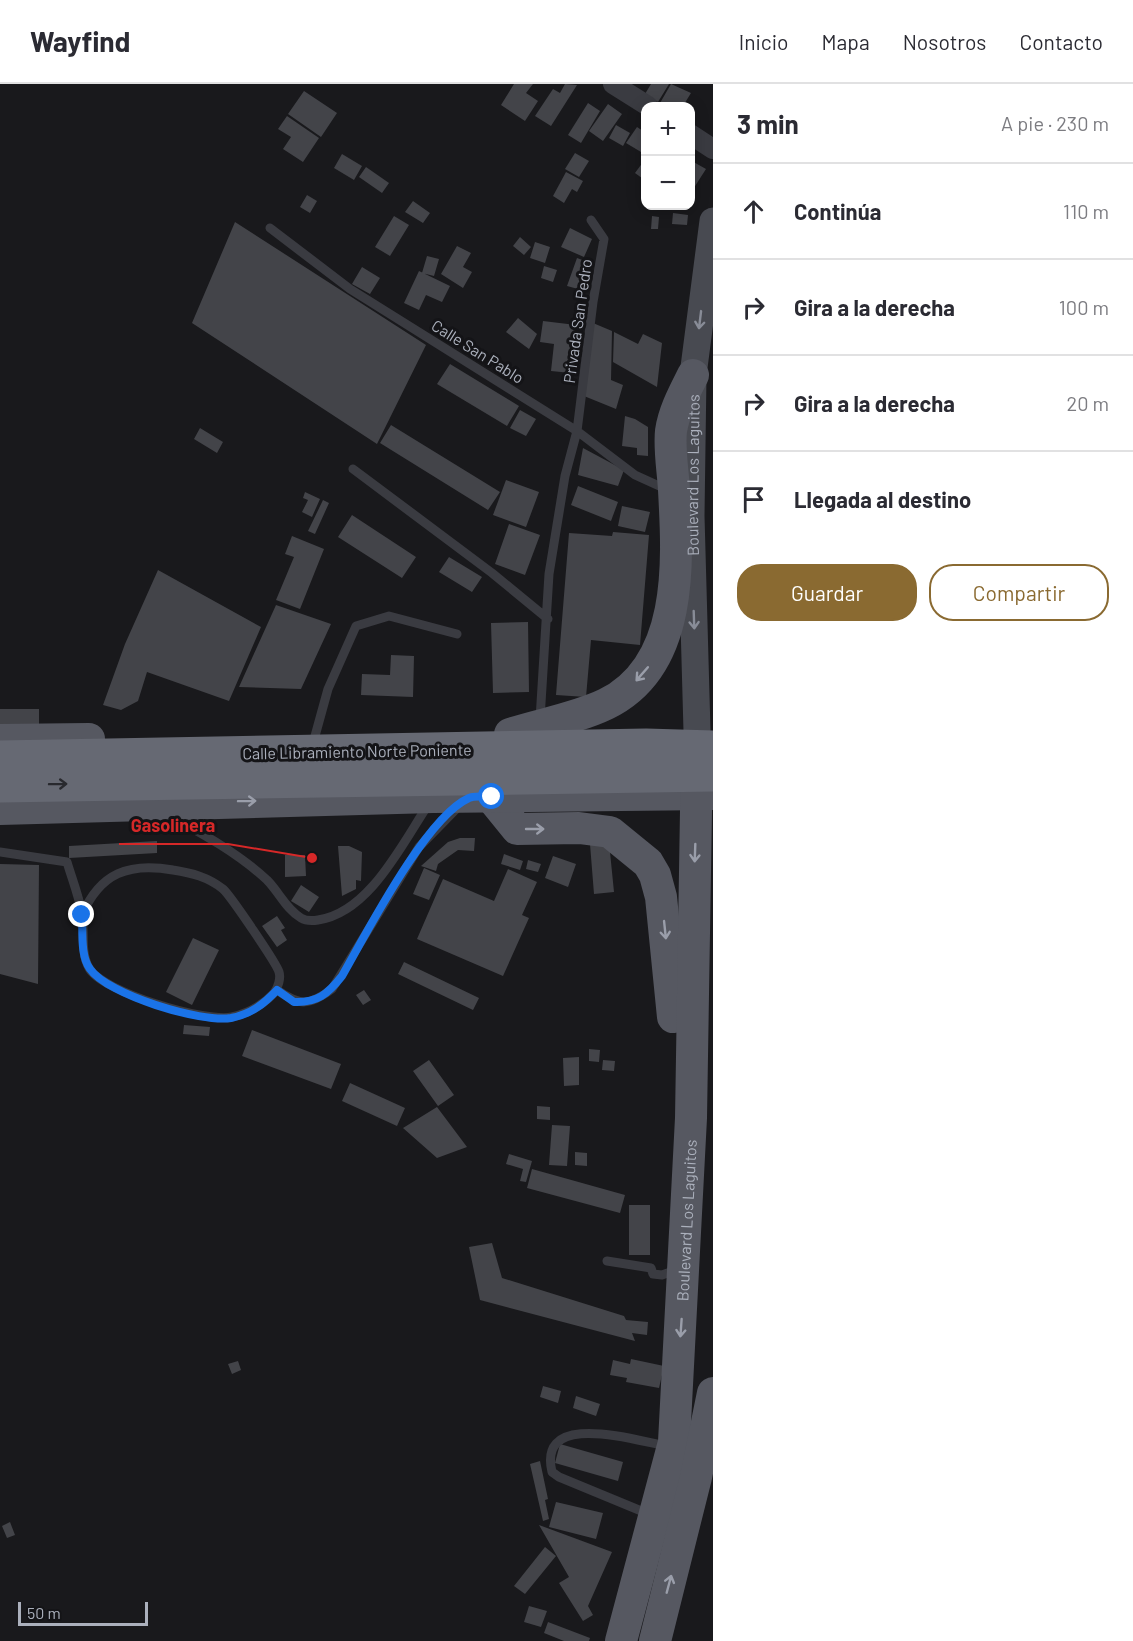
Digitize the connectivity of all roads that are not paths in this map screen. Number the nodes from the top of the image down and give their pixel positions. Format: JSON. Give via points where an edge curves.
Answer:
{"nodes":[{"id":1,"x":613,"y":84,"type":"edge"},
{"id":2,"x":642,"y":102,"type":"edge"},
{"id":3,"x":695,"y":137,"type":"edge"},
{"id":4,"x":713,"y":149,"type":"edge"},
{"id":5,"x":591,"y":220,"type":"dead end"},
{"id":6,"x":713,"y":221,"type":"edge"},
{"id":7,"x":270,"y":228,"type":"dead end"},
{"id":8,"x":693,"y":375,"type":"junction"},
{"id":9,"x":577,"y":430,"type":"junction"},
{"id":10,"x":353,"y":470,"type":"dead end"},
{"id":11,"x":675,"y":494,"type":"junction"},
{"id":12,"x":548,"y":619,"type":"junction"},
{"id":13,"x":457,"y":634,"type":"dead end"},
{"id":14,"x":540,"y":725,"type":"junction"},
{"id":15,"x":510,"y":734,"type":"junction"},
{"id":16,"x":315,"y":736,"type":"junction"},
{"id":17,"x":708,"y":736,"type":"edge"},
{"id":18,"x":0,"y":740,"type":"edge"},
{"id":19,"x":0,"y":757,"type":"edge"},
{"id":20,"x":0,"y":786,"type":"edge"},
{"id":21,"x":708,"y":788,"type":"edge"},
{"id":22,"x":433,"y":797,"type":"junction"},
{"id":23,"x":480,"y":797,"type":"junction"},
{"id":24,"x":148,"y":804,"type":"junction"},
{"id":25,"x":0,"y":809,"type":"edge"},
{"id":26,"x":0,"y":852,"type":"edge"},
{"id":27,"x":82,"y":915,"type":"junction"},
{"id":28,"x":277,"y":990,"type":"junction"},
{"id":29,"x":691,"y":1118,"type":"junction"},
{"id":30,"x":607,"y":1261,"type":"dead end"},
{"id":31,"x":685,"y":1263,"type":"junction"},
{"id":32,"x":713,"y":1393,"type":"edge"},
{"id":33,"x":690,"y":1443,"type":"edge"},
{"id":34,"x":654,"y":1517,"type":"junction"},
{"id":35,"x":621,"y":1641,"type":"edge"},
{"id":36,"x":655,"y":1641,"type":"edge"}],
"edges":[{"from":1,"to":2,"type":"street"},
{"from":3,"to":4,"type":"street"},
{"from":5,"to":9,"type":"lane","name":"Privada San Pedro","via":[[604,239]]},
{"from":6,"to":8,"type":"main road","name":"Boulevard Los Laguitos","one_way":true},
{"from":7,"to":9,"type":"lane","name":"Calle San Pablo","via":[[350,289]]},
{"from":8,"to":11,"type":"main road","via":[[671,432]]},
{"from":8,"to":17,"type":"main road","name":"Boulevard Los Laguitos","one_way":true,"via":[[691,516]]},
{"from":9,"to":11,"type":"lane","name":"Calle San Pablo","via":[[635,475]]},
{"from":9,"to":12,"type":"lane","name":"Privada San Pedro","via":[[549,574]]},
{"from":10,"to":12,"type":"lane"},
{"from":11,"to":14,"type":"main road","one_way":true,"via":[[674,599],[649,665],[628,689],[607,704]]},
{"from":12,"to":14,"type":"lane","name":"Privada San Pedro"},
{"from":13,"to":16,"type":"lane","via":[[389,616],[356,626],[328,689]]},
{"from":14,"to":15,"type":"main road"},
{"from":15,"to":16,"type":"main road","name":"Calle Libramiento Norte Poniente"},
{"from":15,"to":17,"type":"main road","name":"Calle Libramiento Norte Poniente"},
{"from":16,"to":18,"type":"main road","name":"Calle Libramiento Norte Poniente"},
{"from":17,"to":19,"type":"highway","name":"Calle Libramiento Norte Poniente","via":[[634,746]]},
{"from":17,"to":21,"type":"main road","name":"Boulevard Los Laguitos"},
{"from":20,"to":21,"type":"highway","name":"Calle Libramiento Norte Poniente","one_way":true},
{"from":21,"to":23,"type":"main road"},
{"from":21,"to":29,"type":"main road","name":"Boulevard Los Laguitos","one_way":true,"via":[[691,976]]},
{"from":22,"to":23,"type":"main road"},
{"from":24,"to":22,"type":"main road","one_way":true},
{"from":22,"to":24,"type":"lane","via":[[377,881],[361,898],[338,916],[310,921],[296,914],[268,881],[215,841]]},
{"from":23,"to":28,"type":"lane","via":[[449,814],[419,847],[332,990],[318,999],[294,1002]]},
{"from":23,"to":29,"type":"main road","one_way":true,"via":[[517,829],[610,832],[648,863],[661,897],[678,1077],[682,1103]]},
{"from":24,"to":25,"type":"main road"},
{"from":26,"to":27,"type":"lane","via":[[67,862]]},
{"from":27,"to":28,"type":"lane","via":[[89,969],[107,984],[140,999],[230,1018],[262,1006]]},
{"from":27,"to":28,"type":"lane","via":[[90,897],[105,880],[125,870],[151,866],[201,875],[225,891],[274,960],[280,973]]},
{"from":29,"to":31,"type":"main road","name":"Boulevard Los Laguitos"},
{"from":30,"to":31,"type":"lane","via":[[651,1268],[653,1274],[662,1275]]},
{"from":31,"to":33,"type":"main road","name":"Boulevard Los Laguitos","one_way":true},
{"from":32,"to":33,"type":"main road","name":"Boulevard Los Laguitos"},
{"from":33,"to":34,"type":"main road","name":"Boulevard Los Laguitos"},
{"from":33,"to":34,"type":"lane","via":[[573,1433],[556,1444],[551,1457],[552,1472]]},
{"from":36,"to":33,"type":"main road","name":"Boulevard Los Laguitos","one_way":true},
{"from":34,"to":35,"type":"main road","name":"Boulevard Los Laguitos"}]}
